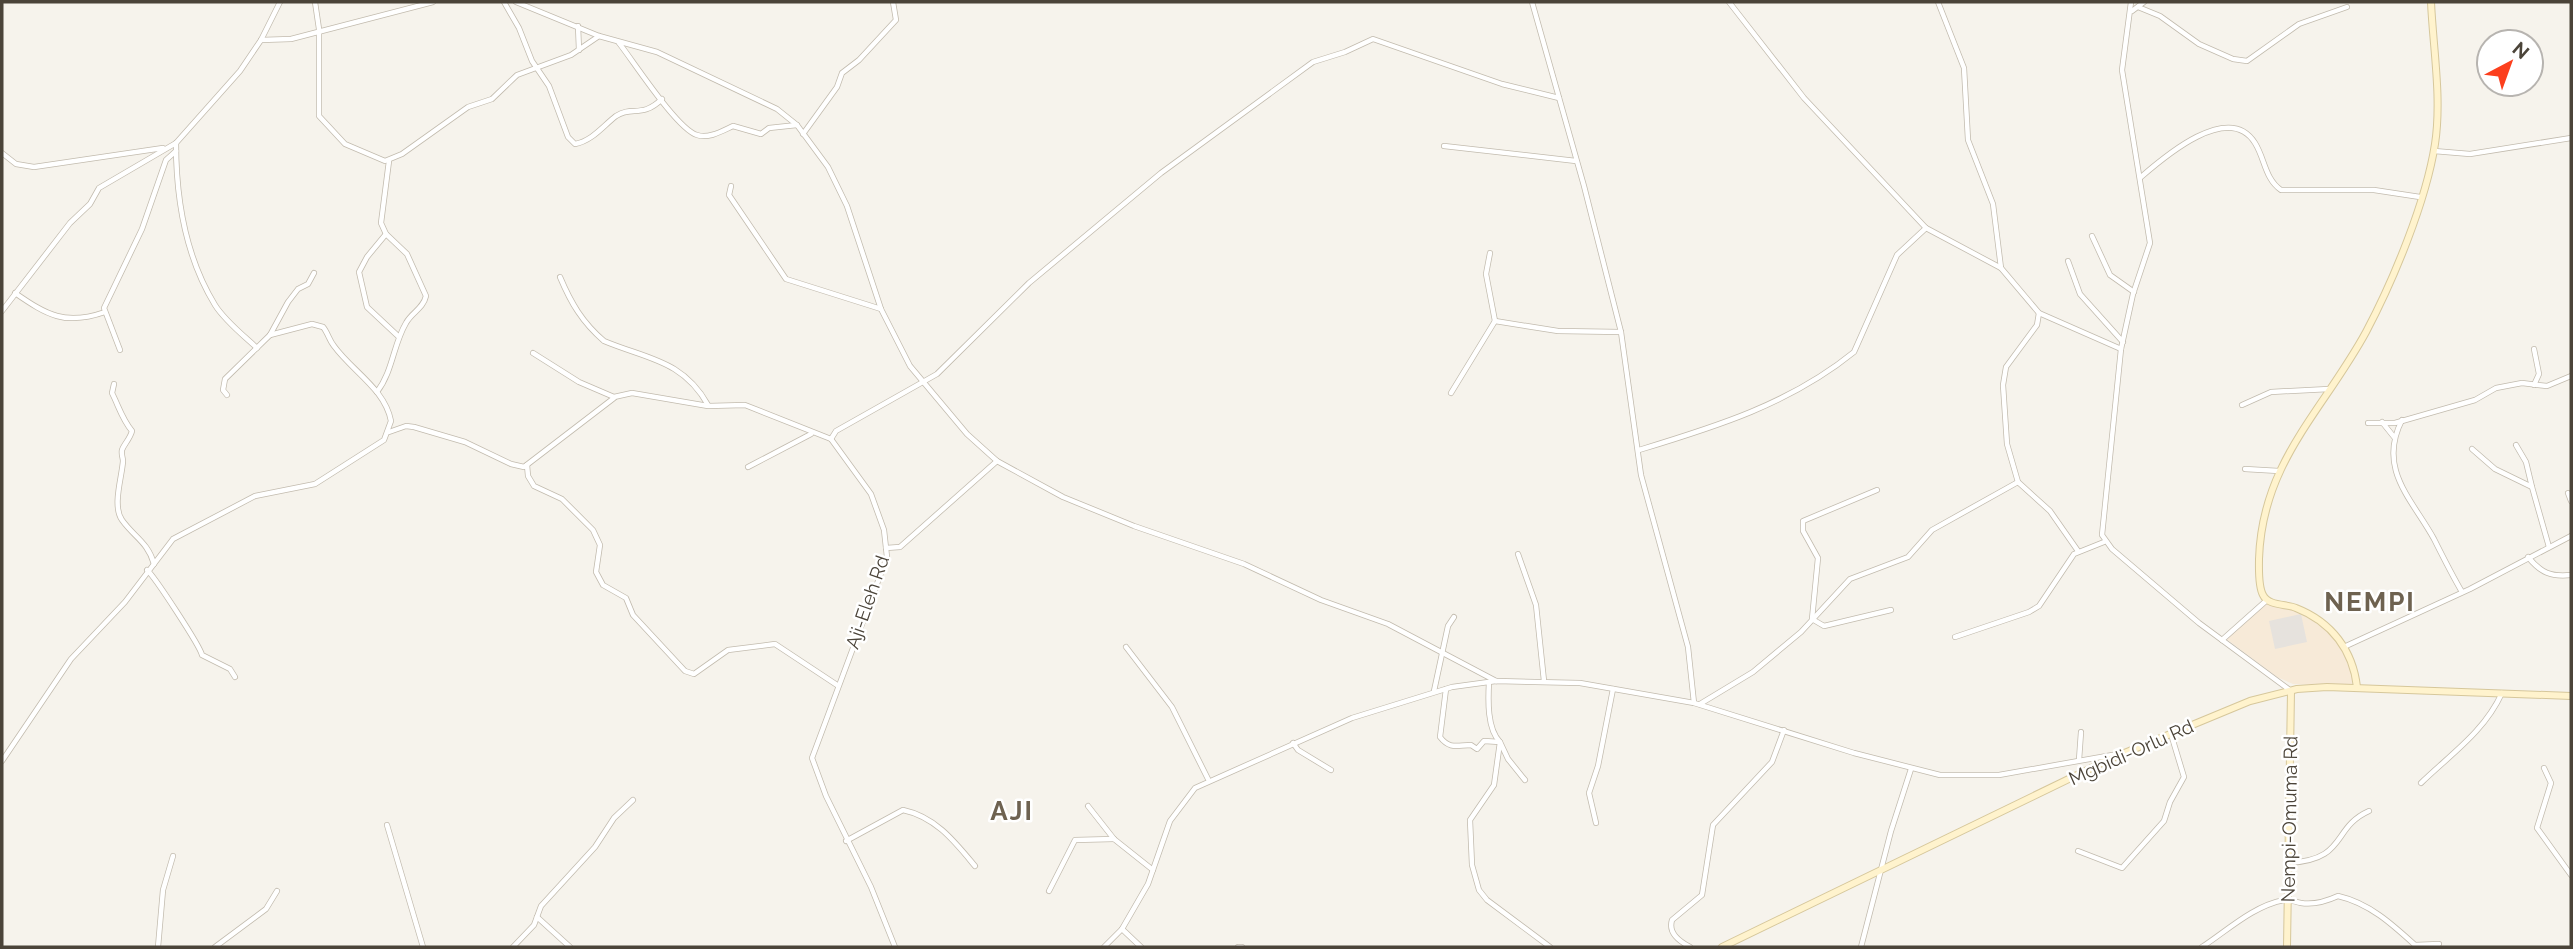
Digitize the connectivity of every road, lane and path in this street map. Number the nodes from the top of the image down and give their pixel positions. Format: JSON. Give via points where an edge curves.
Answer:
{"nodes":[{"id":1,"x":280,"y":2,"type":"edge"},
{"id":2,"x":315,"y":2,"type":"edge"},
{"id":3,"x":433,"y":2,"type":"edge"},
{"id":4,"x":504,"y":2,"type":"edge"},
{"id":5,"x":518,"y":2,"type":"edge"},
{"id":6,"x":894,"y":2,"type":"edge"},
{"id":7,"x":1532,"y":2,"type":"edge"},
{"id":8,"x":1729,"y":2,"type":"edge"},
{"id":9,"x":1938,"y":2,"type":"edge"},
{"id":10,"x":2131,"y":2,"type":"edge"},
{"id":11,"x":2144,"y":2,"type":"edge"},
{"id":12,"x":2431,"y":2,"type":"edge"},
{"id":13,"x":2138,"y":7,"type":"junction"},
{"id":14,"x":2347,"y":8,"type":"dead end"},
{"id":15,"x":2132,"y":11,"type":"junction"},
{"id":16,"x":578,"y":26,"type":"junction"},
{"id":17,"x":319,"y":29,"type":"junction"},
{"id":18,"x":599,"y":36,"type":"junction"},
{"id":19,"x":261,"y":40,"type":"junction"},
{"id":20,"x":618,"y":42,"type":"junction"},
{"id":21,"x":579,"y":51,"type":"junction"},
{"id":22,"x":539,"y":67,"type":"junction"},
{"id":23,"x":1559,"y":98,"type":"junction"},
{"id":24,"x":662,"y":99,"type":"junction"},
{"id":25,"x":797,"y":125,"type":"junction"},
{"id":26,"x":803,"y":134,"type":"junction"},
{"id":27,"x":2571,"y":138,"type":"edge"},
{"id":28,"x":176,"y":143,"type":"junction"},
{"id":29,"x":1444,"y":146,"type":"dead end"},
{"id":30,"x":169,"y":147,"type":"junction"},
{"id":31,"x":2434,"y":150,"type":"junction"},
{"id":32,"x":176,"y":151,"type":"junction"},
{"id":33,"x":2,"y":153,"type":"edge"},
{"id":34,"x":390,"y":161,"type":"junction"},
{"id":35,"x":1576,"y":161,"type":"junction"},
{"id":36,"x":2140,"y":178,"type":"junction"},
{"id":37,"x":732,"y":186,"type":"dead end"},
{"id":38,"x":2420,"y":198,"type":"junction"},
{"id":39,"x":1926,"y":228,"type":"junction"},
{"id":40,"x":386,"y":234,"type":"junction"},
{"id":41,"x":2092,"y":236,"type":"dead end"},
{"id":42,"x":1490,"y":253,"type":"dead end"},
{"id":43,"x":2067,"y":261,"type":"dead end"},
{"id":44,"x":2001,"y":268,"type":"junction"},
{"id":45,"x":314,"y":273,"type":"dead end"},
{"id":46,"x":560,"y":277,"type":"dead end"},
{"id":47,"x":2134,"y":292,"type":"junction"},
{"id":48,"x":15,"y":293,"type":"junction"},
{"id":49,"x":881,"y":309,"type":"junction"},
{"id":50,"x":2,"y":311,"type":"edge"},
{"id":51,"x":105,"y":312,"type":"junction"},
{"id":52,"x":2039,"y":313,"type":"junction"},
{"id":53,"x":1494,"y":321,"type":"junction"},
{"id":54,"x":1621,"y":332,"type":"junction"},
{"id":55,"x":270,"y":335,"type":"junction"},
{"id":56,"x":399,"y":338,"type":"junction"},
{"id":57,"x":2123,"y":343,"type":"junction"},
{"id":58,"x":257,"y":348,"type":"junction"},
{"id":59,"x":2121,"y":349,"type":"junction"},
{"id":60,"x":2534,"y":349,"type":"dead end"},
{"id":61,"x":120,"y":350,"type":"dead end"},
{"id":62,"x":533,"y":353,"type":"dead end"},
{"id":63,"x":2571,"y":376,"type":"edge"},
{"id":64,"x":921,"y":382,"type":"junction"},
{"id":65,"x":114,"y":384,"type":"dead end"},
{"id":66,"x":2533,"y":385,"type":"junction"},
{"id":67,"x":2330,"y":389,"type":"junction"},
{"id":68,"x":377,"y":391,"type":"junction"},
{"id":69,"x":1451,"y":393,"type":"dead end"},
{"id":70,"x":227,"y":395,"type":"dead end"},
{"id":71,"x":614,"y":397,"type":"junction"},
{"id":72,"x":2242,"y":405,"type":"dead end"},
{"id":73,"x":708,"y":406,"type":"junction"},
{"id":74,"x":2403,"y":420,"type":"junction"},
{"id":75,"x":2382,"y":422,"type":"junction"},
{"id":76,"x":2368,"y":423,"type":"dead end"},
{"id":77,"x":388,"y":432,"type":"junction"},
{"id":78,"x":812,"y":434,"type":"junction"},
{"id":79,"x":2394,"y":437,"type":"junction"},
{"id":80,"x":831,"y":439,"type":"junction"},
{"id":81,"x":2516,"y":445,"type":"dead end"},
{"id":82,"x":2472,"y":449,"type":"dead end"},
{"id":83,"x":1639,"y":450,"type":"junction"},
{"id":84,"x":997,"y":461,"type":"junction"},
{"id":85,"x":527,"y":465,"type":"junction"},
{"id":86,"x":748,"y":467,"type":"dead end"},
{"id":87,"x":2245,"y":468,"type":"dead end"},
{"id":88,"x":2279,"y":471,"type":"junction"},
{"id":89,"x":2018,"y":482,"type":"junction"},
{"id":90,"x":2532,"y":487,"type":"junction"},
{"id":91,"x":1877,"y":490,"type":"dead end"},
{"id":92,"x":2568,"y":493,"type":"dead end"},
{"id":93,"x":2571,"y":501,"type":"edge"},
{"id":94,"x":2571,"y":536,"type":"edge"},
{"id":95,"x":2104,"y":541,"type":"junction"},
{"id":96,"x":2549,"y":547,"type":"junction"},
{"id":97,"x":886,"y":548,"type":"junction"},
{"id":98,"x":2078,"y":551,"type":"junction"},
{"id":99,"x":1518,"y":554,"type":"dead end"},
{"id":100,"x":2528,"y":557,"type":"junction"},
{"id":101,"x":154,"y":564,"type":"junction"},
{"id":102,"x":147,"y":570,"type":"junction"},
{"id":103,"x":2571,"y":575,"type":"edge"},
{"id":104,"x":2462,"y":592,"type":"junction"},
{"id":105,"x":2267,"y":600,"type":"junction"},
{"id":106,"x":1891,"y":610,"type":"dead end"},
{"id":107,"x":1454,"y":617,"type":"dead end"},
{"id":108,"x":1812,"y":619,"type":"junction"},
{"id":109,"x":1955,"y":636,"type":"dead end"},
{"id":110,"x":2222,"y":640,"type":"junction"},
{"id":111,"x":2346,"y":646,"type":"junction"},
{"id":112,"x":1126,"y":647,"type":"dead end"},
{"id":113,"x":1444,"y":654,"type":"junction"},
{"id":114,"x":235,"y":677,"type":"dead end"},
{"id":115,"x":1496,"y":681,"type":"junction"},
{"id":116,"x":1544,"y":681,"type":"junction"},
{"id":117,"x":1489,"y":682,"type":"junction"},
{"id":118,"x":837,"y":685,"type":"junction"},
{"id":119,"x":2357,"y":687,"type":"junction"},
{"id":120,"x":1446,"y":689,"type":"junction"},
{"id":121,"x":1613,"y":689,"type":"junction"},
{"id":122,"x":1434,"y":691,"type":"junction"},
{"id":123,"x":2291,"y":691,"type":"junction"},
{"id":124,"x":2502,"y":692,"type":"junction"},
{"id":125,"x":2571,"y":696,"type":"edge"},
{"id":126,"x":1696,"y":703,"type":"junction"},
{"id":127,"x":1784,"y":730,"type":"junction"},
{"id":128,"x":2081,"y":732,"type":"dead end"},
{"id":129,"x":2171,"y":734,"type":"junction"},
{"id":130,"x":1500,"y":742,"type":"junction"},
{"id":131,"x":1293,"y":743,"type":"junction"},
{"id":132,"x":2124,"y":753,"type":"junction"},
{"id":133,"x":2079,"y":760,"type":"junction"},
{"id":134,"x":2,"y":761,"type":"edge"},
{"id":135,"x":2544,"y":768,"type":"dead end"},
{"id":136,"x":1912,"y":769,"type":"junction"},
{"id":137,"x":1331,"y":770,"type":"dead end"},
{"id":138,"x":1209,"y":779,"type":"junction"},
{"id":139,"x":1525,"y":780,"type":"dead end"},
{"id":140,"x":2421,"y":783,"type":"dead end"},
{"id":141,"x":633,"y":800,"type":"dead end"},
{"id":142,"x":1088,"y":806,"type":"dead end"},
{"id":143,"x":2369,"y":811,"type":"dead end"},
{"id":144,"x":1596,"y":823,"type":"dead end"},
{"id":145,"x":387,"y":825,"type":"dead end"},
{"id":146,"x":1114,"y":839,"type":"junction"},
{"id":147,"x":846,"y":841,"type":"junction"},
{"id":148,"x":2078,"y":851,"type":"dead end"},
{"id":149,"x":173,"y":856,"type":"dead end"},
{"id":150,"x":2288,"y":863,"type":"junction"},
{"id":151,"x":975,"y":866,"type":"dead end"},
{"id":152,"x":1883,"y":869,"type":"junction"},
{"id":153,"x":1153,"y":870,"type":"junction"},
{"id":154,"x":2571,"y":875,"type":"edge"},
{"id":155,"x":277,"y":891,"type":"dead end"},
{"id":156,"x":1049,"y":891,"type":"dead end"},
{"id":157,"x":2288,"y":900,"type":"junction"},
{"id":158,"x":537,"y":916,"type":"junction"},
{"id":159,"x":1122,"y":929,"type":"junction"},
{"id":160,"x":2439,"y":944,"type":"dead end"},
{"id":161,"x":158,"y":947,"type":"edge"},
{"id":162,"x":215,"y":947,"type":"edge"},
{"id":163,"x":423,"y":947,"type":"edge"},
{"id":164,"x":513,"y":947,"type":"edge"},
{"id":165,"x":570,"y":947,"type":"edge"},
{"id":166,"x":895,"y":947,"type":"edge"},
{"id":167,"x":1104,"y":947,"type":"edge"},
{"id":168,"x":1140,"y":947,"type":"edge"},
{"id":169,"x":1550,"y":947,"type":"edge"},
{"id":170,"x":1689,"y":947,"type":"edge"},
{"id":171,"x":1722,"y":947,"type":"edge"},
{"id":172,"x":1861,"y":947,"type":"edge"},
{"id":173,"x":2202,"y":947,"type":"edge"},
{"id":174,"x":2287,"y":947,"type":"edge"}],
"edges":[{"from":1,"to":19,"type":"street"},
{"from":2,"to":17,"type":"street"},
{"from":3,"to":17,"type":"street"},
{"from":4,"to":22,"type":"street"},
{"from":5,"to":16,"type":"street"},
{"from":6,"to":26,"type":"street","via":[[896,20],[842,73]]},
{"from":7,"to":23,"type":"street"},
{"from":8,"to":39,"type":"street","via":[[1804,98]]},
{"from":9,"to":44,"type":"street","via":[[1964,68],[1968,140],[1993,204]]},
{"from":10,"to":15,"type":"street"},
{"from":11,"to":13,"type":"street"},
{"from":12,"to":31,"type":"street","via":[[2437,91]]},
{"from":13,"to":14,"type":"street","via":[[2160,16],[2199,44],[2248,61],[2299,24]]},
{"from":13,"to":15,"type":"street"},
{"from":15,"to":36,"type":"street","via":[[2122,70]]},
{"from":16,"to":18,"type":"street"},
{"from":16,"to":21,"type":"street"},
{"from":17,"to":19,"type":"street","via":[[291,39]]},
{"from":17,"to":34,"type":"street","via":[[319,116],[345,144]]},
{"from":18,"to":20,"type":"street"},
{"from":18,"to":21,"type":"street"},
{"from":19,"to":28,"type":"street","via":[[240,71]]},
{"from":20,"to":24,"type":"street"},
{"from":20,"to":25,"type":"street","via":[[657,52],[778,109]]},
{"from":21,"to":22,"type":"street"},
{"from":22,"to":24,"type":"street","via":[[575,144],[625,112],[650,110]]},
{"from":22,"to":34,"type":"street","via":[[517,75],[492,99],[468,107]]},
{"from":23,"to":35,"type":"street"},
{"from":23,"to":64,"type":"street","via":[[1502,84],[1373,39],[1313,62],[1161,173],[1029,283],[937,374]]},
{"from":24,"to":25,"type":"street","via":[[680,124],[696,135],[715,134],[733,126],[761,134],[769,128]]},
{"from":25,"to":26,"type":"street"},
{"from":26,"to":49,"type":"street","via":[[828,167],[847,206]]},
{"from":27,"to":31,"type":"street","via":[[2470,154]]},
{"from":28,"to":30,"type":"street"},
{"from":28,"to":32,"type":"street"},
{"from":29,"to":35,"type":"street"},
{"from":30,"to":33,"type":"street","via":[[34,167],[16,164]]},
{"from":30,"to":48,"type":"street","via":[[99,188]]},
{"from":31,"to":38,"type":"street"},
{"from":32,"to":51,"type":"street","via":[[161,171],[142,229]]},
{"from":32,"to":58,"type":"street","via":[[176,188],[190,251],[216,306]]},
{"from":34,"to":40,"type":"street","via":[[381,213]]},
{"from":35,"to":54,"type":"street"},
{"from":36,"to":38,"type":"street","via":[[2188,141],[2238,129],[2248,134],[2281,190],[2374,190]]},
{"from":36,"to":47,"type":"street","via":[[2150,243]]},
{"from":37,"to":49,"type":"street","via":[[729,195],[786,279]]},
{"from":38,"to":67,"type":"street","via":[[2377,310]]},
{"from":39,"to":44,"type":"street"},
{"from":39,"to":83,"type":"street","via":[[1896,254],[1854,352],[1785,398],[1726,424]]},
{"from":40,"to":56,"type":"street","via":[[407,254],[426,296]]},
{"from":40,"to":56,"type":"street","via":[[361,266],[359,277],[367,307]]},
{"from":41,"to":47,"type":"street","via":[[2110,275]]},
{"from":42,"to":53,"type":"street","via":[[1486,274]]},
{"from":43,"to":57,"type":"street","via":[[2080,294]]},
{"from":44,"to":52,"type":"street"},
{"from":45,"to":55,"type":"street","via":[[288,302]]},
{"from":46,"to":73,"type":"street","via":[[575,310],[596,335],[688,376]]},
{"from":47,"to":57,"type":"street"},
{"from":48,"to":50,"type":"street"},
{"from":48,"to":51,"type":"street","via":[[53,316],[77,318]]},
{"from":49,"to":64,"type":"street"},
{"from":51,"to":61,"type":"street"},
{"from":52,"to":59,"type":"street"},
{"from":52,"to":89,"type":"street","via":[[2037,325],[2006,367],[2003,385],[2007,444]]},
{"from":53,"to":54,"type":"street","via":[[1558,331]]},
{"from":53,"to":69,"type":"street"},
{"from":54,"to":83,"type":"street"},
{"from":55,"to":58,"type":"street"},
{"from":55,"to":68,"type":"street","via":[[320,325],[349,365]]},
{"from":56,"to":68,"type":"street","via":[[390,370]]},
{"from":57,"to":59,"type":"street"},
{"from":58,"to":70,"type":"street","via":[[225,379]]},
{"from":59,"to":95,"type":"street"},
{"from":60,"to":66,"type":"street","via":[[2539,374]]},
{"from":62,"to":71,"type":"street","via":[[579,382]]},
{"from":63,"to":66,"type":"street","via":[[2547,387]]},
{"from":64,"to":80,"type":"street","via":[[836,431]]},
{"from":64,"to":84,"type":"street","via":[[967,435]]},
{"from":65,"to":101,"type":"street","via":[[112,393],[132,431],[122,450],[118,510],[122,521],[149,548]]},
{"from":66,"to":74,"type":"street","via":[[2496,388],[2476,400]]},
{"from":67,"to":72,"type":"street","via":[[2271,392]]},
{"from":67,"to":88,"type":"street"},
{"from":68,"to":77,"type":"street","via":[[390,416]]},
{"from":71,"to":73,"type":"street","via":[[632,393]]},
{"from":71,"to":85,"type":"street"},
{"from":73,"to":78,"type":"street","via":[[745,405]]},
{"from":74,"to":75,"type":"street"},
{"from":74,"to":79,"type":"street"},
{"from":75,"to":76,"type":"street"},
{"from":75,"to":79,"type":"street"},
{"from":77,"to":85,"type":"street","via":[[414,427],[465,442],[510,464]]},
{"from":77,"to":101,"type":"street","via":[[384,440],[315,484],[256,496],[173,539]]},
{"from":78,"to":80,"type":"street"},
{"from":78,"to":86,"type":"street"},
{"from":79,"to":104,"type":"street","via":[[2393,455],[2406,497]]},
{"from":80,"to":97,"type":"street","name":"Aji-Eleh Rd","via":[[871,494]]},
{"from":81,"to":90,"type":"street"},
{"from":82,"to":90,"type":"street","via":[[2495,469]]},
{"from":83,"to":126,"type":"street","via":[[1657,540],[1688,647]]},
{"from":84,"to":97,"type":"street","via":[[900,547]]},
{"from":84,"to":113,"type":"street","via":[[1063,498],[1244,564],[1321,600],[1388,624]]},
{"from":85,"to":118,"type":"street","via":[[534,486],[562,499],[593,530],[600,545],[596,572],[603,585],[626,598],[633,615],[685,671],[694,674],[728,650],[775,644]]},
{"from":87,"to":88,"type":"street"},
{"from":88,"to":105,"type":"street","via":[[2259,558],[2262,595]]},
{"from":89,"to":98,"type":"street","via":[[2050,511]]},
{"from":89,"to":108,"type":"street","via":[[1932,530],[1908,557],[1850,579]]},
{"from":90,"to":96,"type":"street"},
{"from":91,"to":108,"type":"street","via":[[1803,521],[1803,531],[1818,558]]},
{"from":92,"to":93,"type":"street"},
{"from":94,"to":96,"type":"street"},
{"from":95,"to":98,"type":"street"},
{"from":95,"to":110,"type":"street"},
{"from":96,"to":100,"type":"street"},
{"from":97,"to":118,"type":"street","name":"Aji-Eleh Rd","via":[[887,556]]},
{"from":98,"to":109,"type":"street","via":[[2065,563],[2039,606]]},
{"from":99,"to":116,"type":"street","via":[[1536,605]]},
{"from":100,"to":103,"type":"street","via":[[2554,577]]},
{"from":100,"to":104,"type":"street"},
{"from":101,"to":102,"type":"street"},
{"from":102,"to":114,"type":"street","via":[[158,580],[202,655],[230,669]]},
{"from":102,"to":134,"type":"street","via":[[125,602],[71,659]]},
{"from":104,"to":111,"type":"street"},
{"from":105,"to":110,"type":"street"},
{"from":105,"to":111,"type":"street","via":[[2306,614]]},
{"from":106,"to":108,"type":"street","via":[[1824,626]]},
{"from":107,"to":113,"type":"street"},
{"from":108,"to":126,"type":"street","via":[[1753,672]]},
{"from":110,"to":123,"type":"street"},
{"from":111,"to":119,"type":"street"},
{"from":112,"to":138,"type":"street","via":[[1172,707]]},
{"from":113,"to":115,"type":"street"},
{"from":113,"to":122,"type":"street"},
{"from":115,"to":116,"type":"street"},
{"from":115,"to":117,"type":"street"},
{"from":116,"to":121,"type":"street"},
{"from":117,"to":120,"type":"street"},
{"from":117,"to":130,"type":"street","via":[[1488,705],[1494,736]]},
{"from":118,"to":147,"type":"street","name":"Aji-Eleh Rd","via":[[812,758]]},
{"from":119,"to":123,"type":"street","name":"Mgbidi-Orlu Rd"},
{"from":119,"to":124,"type":"street","name":"Mgbidi-Orlu Rd"},
{"from":120,"to":122,"type":"street"},
{"from":120,"to":130,"type":"street","via":[[1440,737],[1444,743],[1477,749],[1484,741]]},
{"from":121,"to":126,"type":"street"},
{"from":121,"to":144,"type":"street","via":[[1590,793]]},
{"from":122,"to":131,"type":"street"},
{"from":123,"to":129,"type":"street","name":"Mgbidi-Orlu Rd","via":[[2240,704]]},
{"from":123,"to":150,"type":"street","name":"Nempi-Omuma Rd"},
{"from":124,"to":125,"type":"street","name":"Mgbidi-Orlu Rd"},
{"from":124,"to":140,"type":"street","via":[[2492,715],[2473,737]]},
{"from":126,"to":127,"type":"street"},
{"from":127,"to":136,"type":"street"},
{"from":127,"to":170,"type":"street","via":[[1772,762],[1713,825],[1702,895],[1671,925]]},
{"from":128,"to":133,"type":"street"},
{"from":129,"to":132,"type":"street","name":"Mgbidi-Orlu Rd"},
{"from":129,"to":148,"type":"street","via":[[2185,777],[2164,821],[2122,868]]},
{"from":130,"to":139,"type":"street"},
{"from":130,"to":169,"type":"street","via":[[1494,785],[1470,820],[1472,865],[1487,900]]},
{"from":131,"to":137,"type":"street"},
{"from":131,"to":138,"type":"street"},
{"from":132,"to":133,"type":"street"},
{"from":132,"to":152,"type":"street","name":"Mgbidi-Orlu Rd"},
{"from":133,"to":136,"type":"street","via":[[1999,775],[1940,775]]},
{"from":135,"to":154,"type":"street","via":[[2551,783],[2537,828]]},
{"from":136,"to":152,"type":"street"},
{"from":138,"to":153,"type":"street","via":[[1195,788],[1170,821]]},
{"from":141,"to":158,"type":"street"},
{"from":142,"to":146,"type":"street"},
{"from":143,"to":150,"type":"street","via":[[2360,815],[2323,857]]},
{"from":145,"to":163,"type":"street"},
{"from":146,"to":153,"type":"street"},
{"from":146,"to":156,"type":"street","via":[[1075,839]]},
{"from":147,"to":151,"type":"street","via":[[903,810],[939,826]]},
{"from":147,"to":166,"type":"street","name":"Aji-Eleh Rd"},
{"from":149,"to":161,"type":"street","via":[[163,890]]},
{"from":150,"to":157,"type":"street","name":"Nempi-Omuma Rd"},
{"from":152,"to":171,"type":"street","name":"Mgbidi-Orlu Rd"},
{"from":152,"to":172,"type":"street"},
{"from":153,"to":159,"type":"street"},
{"from":155,"to":162,"type":"street","via":[[266,909]]},
{"from":157,"to":160,"type":"street","via":[[2303,904],[2338,896],[2355,900],[2415,945]]},
{"from":157,"to":173,"type":"street","via":[[2242,919]]},
{"from":157,"to":174,"type":"street","name":"Nempi-Omuma Rd"},
{"from":158,"to":164,"type":"street"},
{"from":158,"to":165,"type":"street"},
{"from":159,"to":167,"type":"street"},
{"from":159,"to":168,"type":"street"}]}
